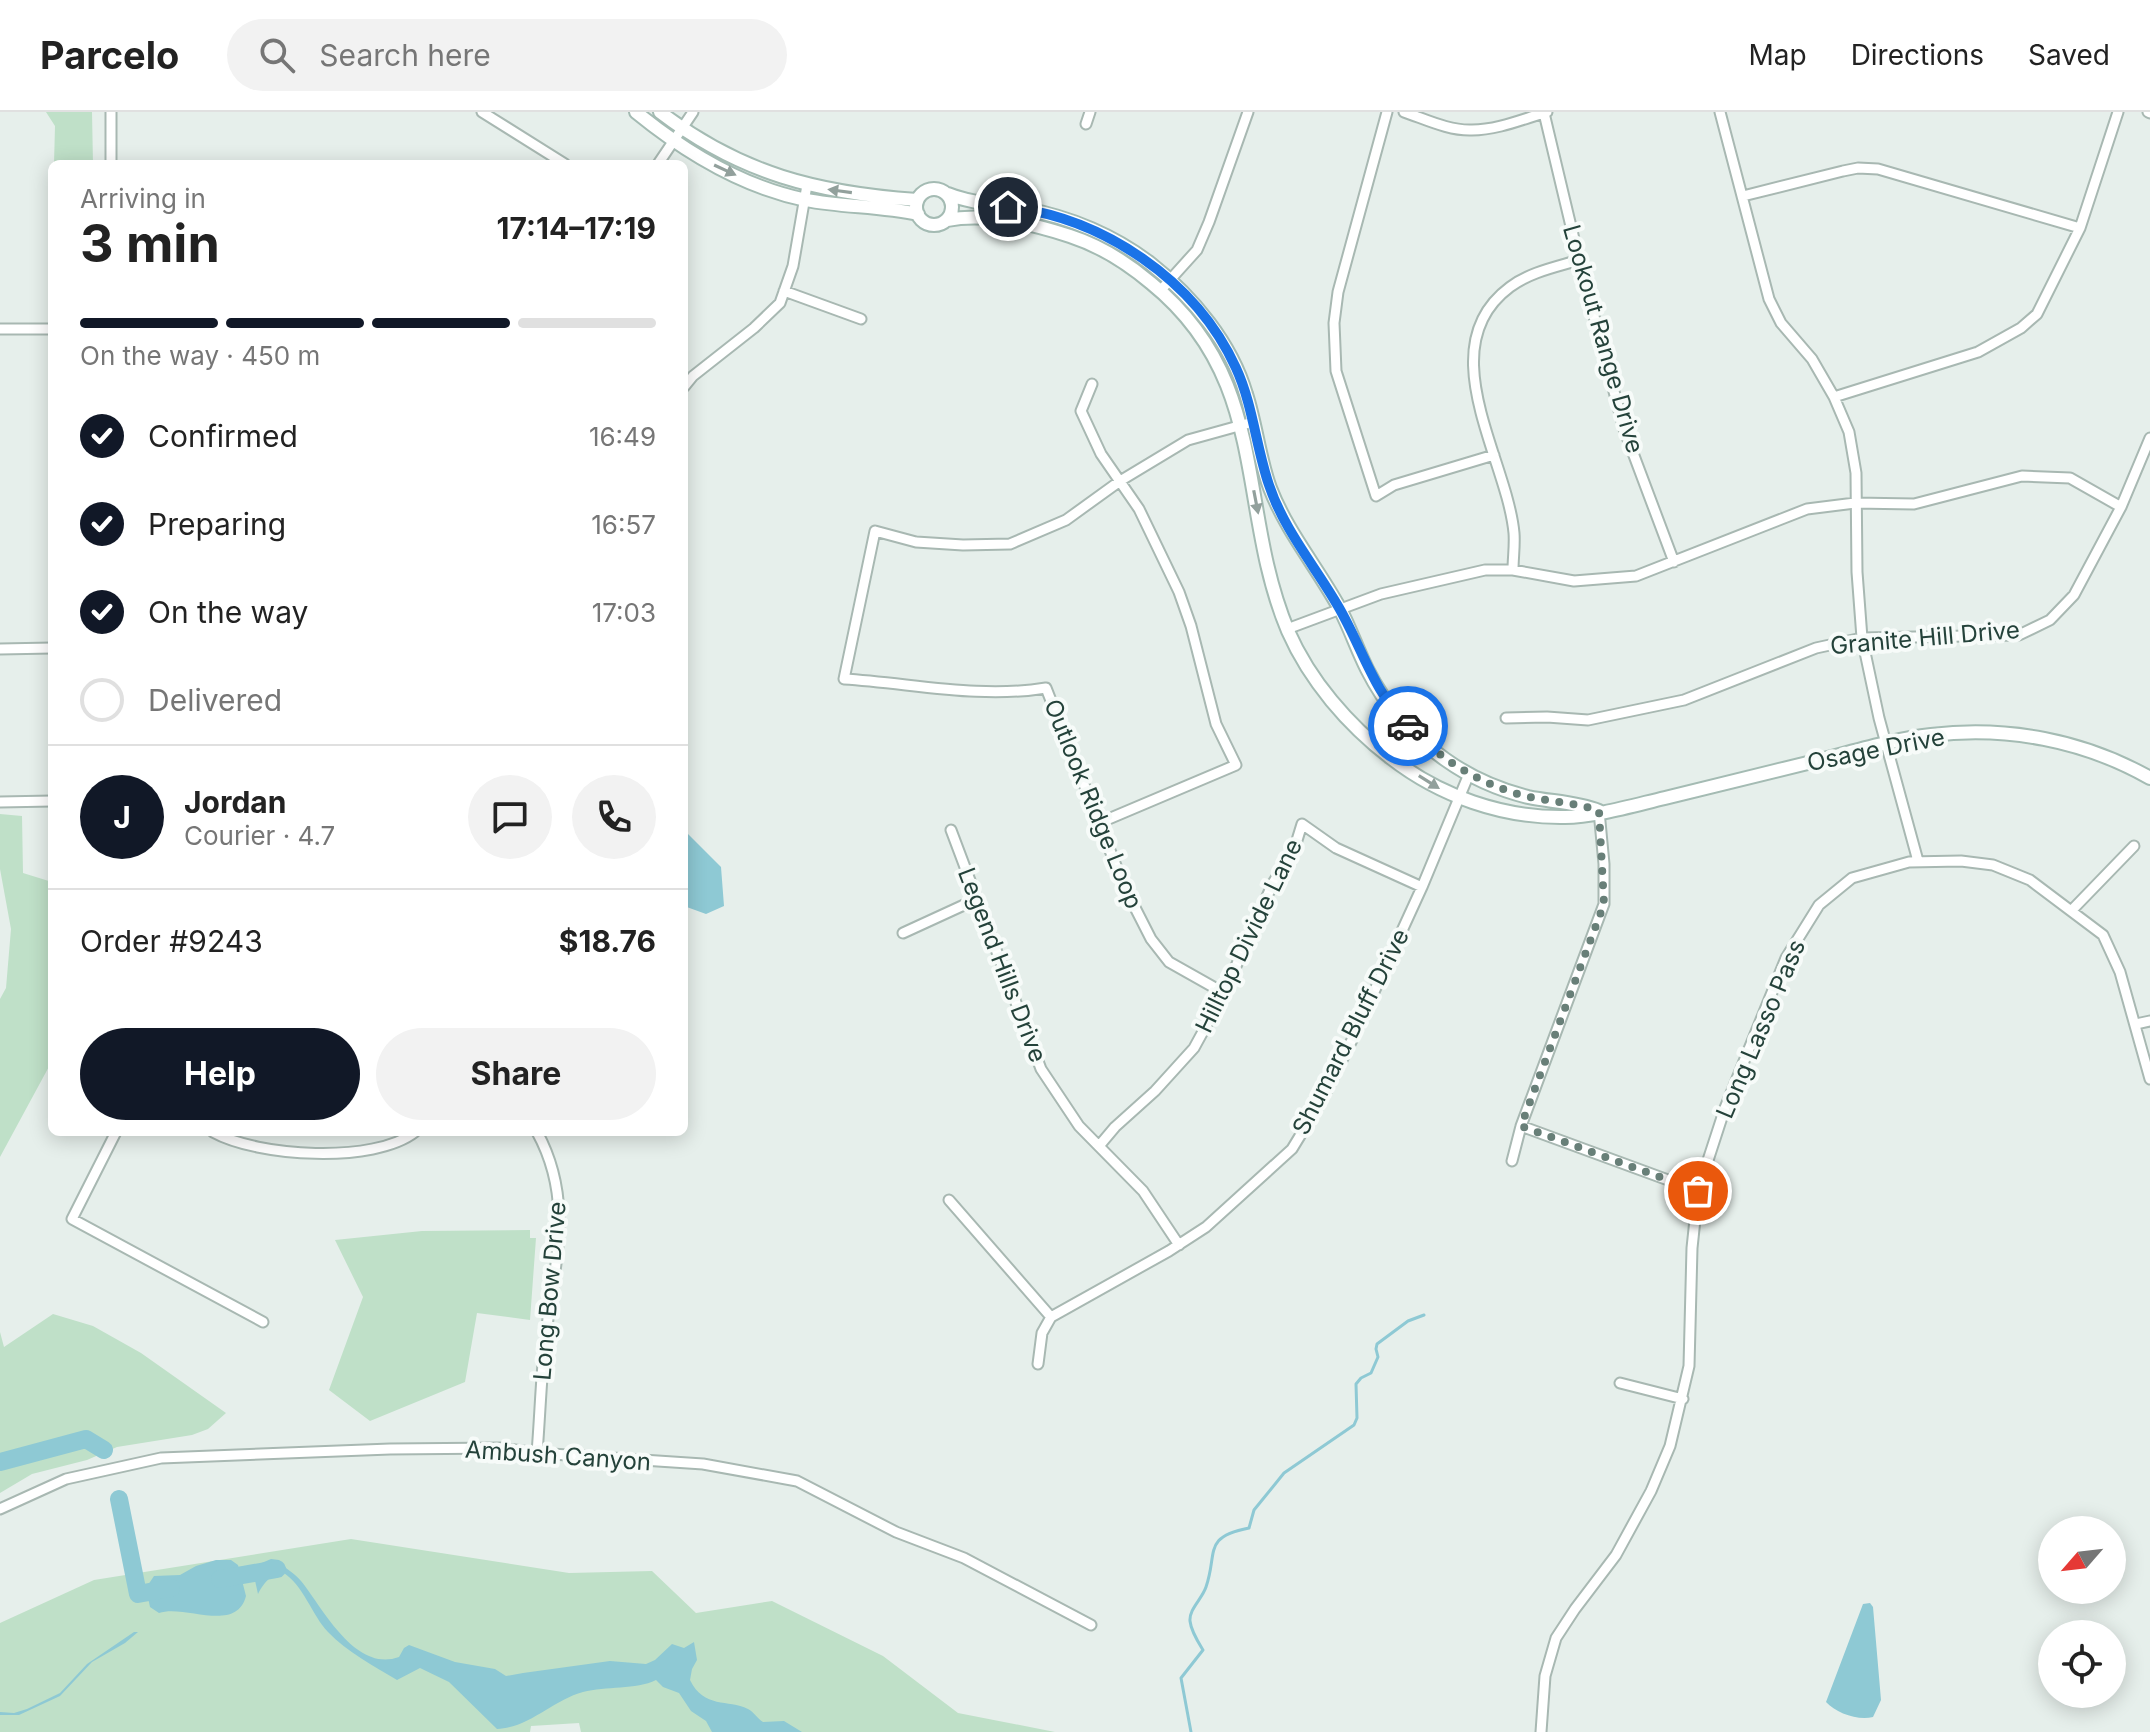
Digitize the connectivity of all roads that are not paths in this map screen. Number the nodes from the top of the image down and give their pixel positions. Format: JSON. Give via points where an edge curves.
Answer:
{"nodes":[{"id":1,"x":111,"y":112,"type":"edge"},
{"id":2,"x":482,"y":112,"type":"edge"},
{"id":3,"x":636,"y":112,"type":"edge"},
{"id":4,"x":660,"y":112,"type":"edge"},
{"id":5,"x":693,"y":112,"type":"edge"},
{"id":6,"x":1090,"y":112,"type":"edge"},
{"id":7,"x":1248,"y":112,"type":"edge"},
{"id":8,"x":1387,"y":112,"type":"edge"},
{"id":9,"x":1404,"y":112,"type":"edge"},
{"id":10,"x":1545,"y":112,"type":"edge"},
{"id":11,"x":1720,"y":112,"type":"edge"},
{"id":12,"x":2118,"y":112,"type":"edge"},
{"id":13,"x":1086,"y":124,"type":"dead end"},
{"id":14,"x":682,"y":129,"type":"junction"},
{"id":15,"x":673,"y":142,"type":"junction"},
{"id":16,"x":111,"y":160,"type":"edge"},
{"id":17,"x":559,"y":160,"type":"edge"},
{"id":18,"x":661,"y":160,"type":"edge"},
{"id":19,"x":807,"y":185,"type":"junction"},
{"id":20,"x":948,"y":194,"type":"junction"},
{"id":21,"x":1743,"y":196,"type":"junction"},
{"id":22,"x":805,"y":199,"type":"junction"},
{"id":23,"x":917,"y":207,"type":"junction"},
{"id":24,"x":947,"y":220,"type":"junction"},
{"id":25,"x":2080,"y":228,"type":"junction"},
{"id":26,"x":1579,"y":260,"type":"junction"},
{"id":27,"x":1170,"y":281,"type":"junction"},
{"id":28,"x":784,"y":291,"type":"junction"},
{"id":29,"x":1160,"y":291,"type":"junction"},
{"id":30,"x":861,"y":319,"type":"dead end"},
{"id":31,"x":0,"y":329,"type":"edge"},
{"id":32,"x":48,"y":329,"type":"edge"},
{"id":33,"x":688,"y":382,"type":"edge"},
{"id":34,"x":1092,"y":384,"type":"dead end"},
{"id":35,"x":1834,"y":397,"type":"junction"},
{"id":36,"x":1247,"y":423,"type":"junction"},
{"id":37,"x":2150,"y":438,"type":"edge"},
{"id":38,"x":1494,"y":455,"type":"junction"},
{"id":39,"x":1120,"y":481,"type":"junction"},
{"id":40,"x":1855,"y":503,"type":"junction"},
{"id":41,"x":2121,"y":507,"type":"junction"},
{"id":42,"x":1674,"y":562,"type":"junction"},
{"id":43,"x":1513,"y":570,"type":"junction"},
{"id":44,"x":1340,"y":609,"type":"junction"},
{"id":45,"x":1287,"y":629,"type":"junction"},
{"id":46,"x":1862,"y":638,"type":"junction"},
{"id":47,"x":48,"y":648,"type":"edge"},
{"id":48,"x":0,"y":649,"type":"edge"},
{"id":49,"x":1506,"y":718,"type":"dead end"},
{"id":50,"x":1886,"y":743,"type":"junction"},
{"id":51,"x":1469,"y":774,"type":"junction"},
{"id":52,"x":2150,"y":778,"type":"edge"},
{"id":53,"x":1458,"y":798,"type":"junction"},
{"id":54,"x":48,"y":801,"type":"edge"},
{"id":55,"x":0,"y":802,"type":"edge"},
{"id":56,"x":1599,"y":811,"type":"junction"},
{"id":57,"x":1099,"y":823,"type":"junction"},
{"id":58,"x":951,"y":830,"type":"dead end"},
{"id":59,"x":2134,"y":846,"type":"dead end"},
{"id":60,"x":1918,"y":861,"type":"junction"},
{"id":61,"x":1422,"y":887,"type":"junction"},
{"id":62,"x":977,"y":899,"type":"junction"},
{"id":63,"x":2072,"y":910,"type":"junction"},
{"id":64,"x":903,"y":933,"type":"dead end"},
{"id":65,"x":1224,"y":993,"type":"junction"},
{"id":66,"x":2150,"y":1021,"type":"edge"},
{"id":67,"x":2136,"y":1024,"type":"junction"},
{"id":68,"x":2150,"y":1079,"type":"edge"},
{"id":69,"x":1521,"y":1126,"type":"junction"},
{"id":70,"x":114,"y":1136,"type":"edge"},
{"id":71,"x":220,"y":1136,"type":"edge"},
{"id":72,"x":410,"y":1136,"type":"edge"},
{"id":73,"x":539,"y":1136,"type":"edge"},
{"id":74,"x":1099,"y":1146,"type":"junction"},
{"id":75,"x":1512,"y":1161,"type":"dead end"},
{"id":76,"x":1698,"y":1191,"type":"junction"},
{"id":77,"x":949,"y":1200,"type":"dead end"},
{"id":78,"x":1179,"y":1245,"type":"junction"},
{"id":79,"x":1051,"y":1317,"type":"junction"},
{"id":80,"x":263,"y":1322,"type":"dead end"},
{"id":81,"x":1038,"y":1364,"type":"dead end"},
{"id":82,"x":1620,"y":1383,"type":"dead end"},
{"id":83,"x":1683,"y":1399,"type":"junction"},
{"id":84,"x":537,"y":1453,"type":"junction"},
{"id":85,"x":0,"y":1509,"type":"edge"},
{"id":86,"x":1091,"y":1625,"type":"dead end"},
{"id":87,"x":1541,"y":1732,"type":"edge"}],
"edges":[{"from":1,"to":16,"type":"street"},
{"from":2,"to":17,"type":"street"},
{"from":3,"to":15,"type":"street"},
{"from":4,"to":14,"type":"street"},
{"from":5,"to":14,"type":"street"},
{"from":6,"to":13,"type":"street"},
{"from":7,"to":27,"type":"street","via":[[1197,250]]},
{"from":8,"to":38,"type":"street","via":[[1338,292],[1336,371],[1376,496],[1394,485]]},
{"from":9,"to":10,"type":"street","via":[[1471,131]]},
{"from":10,"to":26,"type":"street","name":"Lookout Range Drive"},
{"from":11,"to":21,"type":"street"},
{"from":12,"to":25,"type":"street"},
{"from":14,"to":15,"type":"street"},
{"from":14,"to":19,"type":"street","via":[[770,175]]},
{"from":15,"to":18,"type":"street"},
{"from":15,"to":22,"type":"street","one_way":true,"via":[[737,176]]},
{"from":19,"to":22,"type":"street"},
{"from":23,"to":19,"type":"street","one_way":true},
{"from":20,"to":23,"type":"street","via":[[931,189],[920,195]]},
{"from":20,"to":24,"type":"street","via":[[953,210]]},
{"from":20,"to":27,"type":"street","name":"Osage Drive","via":[[1080,225],[1127,248]]},
{"from":21,"to":25,"type":"street","via":[[1843,171],[1878,169]]},
{"from":21,"to":35,"type":"street","via":[[1769,299]]},
{"from":22,"to":23,"type":"street"},
{"from":22,"to":28,"type":"street"},
{"from":23,"to":24,"type":"street","via":[[931,224]]},
{"from":24,"to":29,"type":"street","name":"Osage Drive","via":[[1008,221],[1085,241]]},
{"from":25,"to":35,"type":"street","via":[[2037,314],[2021,328],[1978,352]]},
{"from":26,"to":38,"type":"street","via":[[1532,274],[1510,287],[1489,306],[1478,327],[1473,350],[1477,386]]},
{"from":26,"to":42,"type":"street","name":"Lookout Range Drive","via":[[1624,429]]},
{"from":27,"to":29,"type":"street"},
{"from":27,"to":36,"type":"street","name":"Osage Drive","via":[[1226,348],[1246,394]]},
{"from":28,"to":30,"type":"street"},
{"from":28,"to":33,"type":"street","via":[[780,303],[754,328]]},
{"from":29,"to":36,"type":"street","name":"Osage Drive","via":[[1213,355]]},
{"from":31,"to":32,"type":"street"},
{"from":34,"to":39,"type":"street","via":[[1081,411]]},
{"from":35,"to":40,"type":"street","via":[[1849,432]]},
{"from":36,"to":39,"type":"street","via":[[1188,440]]},
{"from":36,"to":44,"type":"street","name":"Osage Drive","via":[[1286,526]]},
{"from":36,"to":45,"type":"street","name":"Osage Drive","one_way":true,"via":[[1269,570]]},
{"from":37,"to":41,"type":"street","name":"Granite Hill Drive"},
{"from":38,"to":43,"type":"street","via":[[1514,533]]},
{"from":39,"to":57,"type":"street","via":[[1179,592],[1216,724],[1236,765]]},
{"from":39,"to":57,"type":"street","name":"Outlook Ridge Loop","via":[[1066,520],[1010,544],[916,542],[875,531],[844,679],[941,690],[1017,693],[1046,688]]},
{"from":40,"to":41,"type":"street","via":[[1914,504],[2022,476],[2070,478]]},
{"from":40,"to":42,"type":"street","via":[[1807,509]]},
{"from":40,"to":46,"type":"street"},
{"from":41,"to":46,"type":"street","name":"Granite Hill Drive","via":[[2074,595],[2050,620],[2019,635]]},
{"from":42,"to":43,"type":"street","via":[[1636,576],[1574,581]]},
{"from":43,"to":44,"type":"street","via":[[1456,576]]},
{"from":44,"to":45,"type":"street"},
{"from":44,"to":51,"type":"street","name":"Osage Drive","via":[[1368,671],[1397,716],[1444,759]]},
{"from":45,"to":53,"type":"street","name":"Osage Drive","one_way":true,"via":[[1316,680],[1355,727],[1392,759]]},
{"from":46,"to":49,"type":"street","name":"Granite Hill Drive","via":[[1816,648],[1684,700],[1588,720]]},
{"from":46,"to":50,"type":"street"},
{"from":47,"to":48,"type":"street"},
{"from":50,"to":52,"type":"street","name":"Osage Drive","via":[[1998,732],[2090,750]]},
{"from":50,"to":56,"type":"street","name":"Osage Drive"},
{"from":50,"to":60,"type":"street"},
{"from":51,"to":53,"type":"street","name":"Shumard Bluff Drive"},
{"from":51,"to":56,"type":"street","name":"Osage Drive","via":[[1528,797]]},
{"from":53,"to":56,"type":"street","name":"Osage Drive","via":[[1531,816]]},
{"from":53,"to":61,"type":"street","name":"Shumard Bluff Drive"},
{"from":54,"to":55,"type":"street"},
{"from":56,"to":69,"type":"street","via":[[1604,904]]},
{"from":57,"to":65,"type":"street","name":"Outlook Ridge Loop","via":[[1151,939],[1169,962]]},
{"from":58,"to":62,"type":"street","name":"Legend Hills Drive"},
{"from":59,"to":63,"type":"street"},
{"from":60,"to":63,"type":"street","name":"Long Lasso Pass","via":[[1993,865],[2030,880]]},
{"from":60,"to":76,"type":"street","name":"Long Lasso Pass","via":[[1852,878],[1819,905],[1786,958],[1725,1108]]},
{"from":61,"to":65,"type":"street","name":"Hilltop Divide Lane","via":[[1336,848],[1302,824]]},
{"from":61,"to":78,"type":"street","name":"Shumard Bluff Drive","via":[[1329,1087],[1292,1149]]},
{"from":62,"to":64,"type":"street"},
{"from":62,"to":74,"type":"street","name":"Legend Hills Drive","via":[[1041,1069]]},
{"from":63,"to":67,"type":"street","name":"Long Lasso Pass","via":[[2103,935]]},
{"from":65,"to":74,"type":"street","name":"Hilltop Divide Lane","via":[[1194,1048]]},
{"from":66,"to":67,"type":"street"},
{"from":67,"to":68,"type":"street","name":"Long Lasso Pass"},
{"from":69,"to":75,"type":"street"},
{"from":69,"to":76,"type":"street"},
{"from":70,"to":80,"type":"street","via":[[72,1219]]},
{"from":71,"to":72,"type":"street","via":[[263,1148],[336,1152],[386,1146]]},
{"from":73,"to":84,"type":"street","name":"Long Bow Drive","via":[[556,1178],[560,1214]]},
{"from":74,"to":78,"type":"street","name":"Legend Hills Drive","via":[[1143,1191]]},
{"from":76,"to":83,"type":"street","name":"Long Lasso Pass"},
{"from":77,"to":79,"type":"street"},
{"from":78,"to":79,"type":"street","name":"Shumard Bluff Drive"},
{"from":79,"to":81,"type":"street","via":[[1042,1333]]},
{"from":82,"to":83,"type":"street"},
{"from":83,"to":87,"type":"street","name":"Long Lasso Pass","via":[[1651,1491],[1616,1555],[1556,1638],[1545,1676]]},
{"from":84,"to":85,"type":"street","name":"Ambush Canyon","via":[[501,1448],[390,1449],[161,1458],[66,1479]]},
{"from":84,"to":86,"type":"street","name":"Ambush Canyon","via":[[703,1464],[797,1481],[896,1532],[964,1558]]}]}
